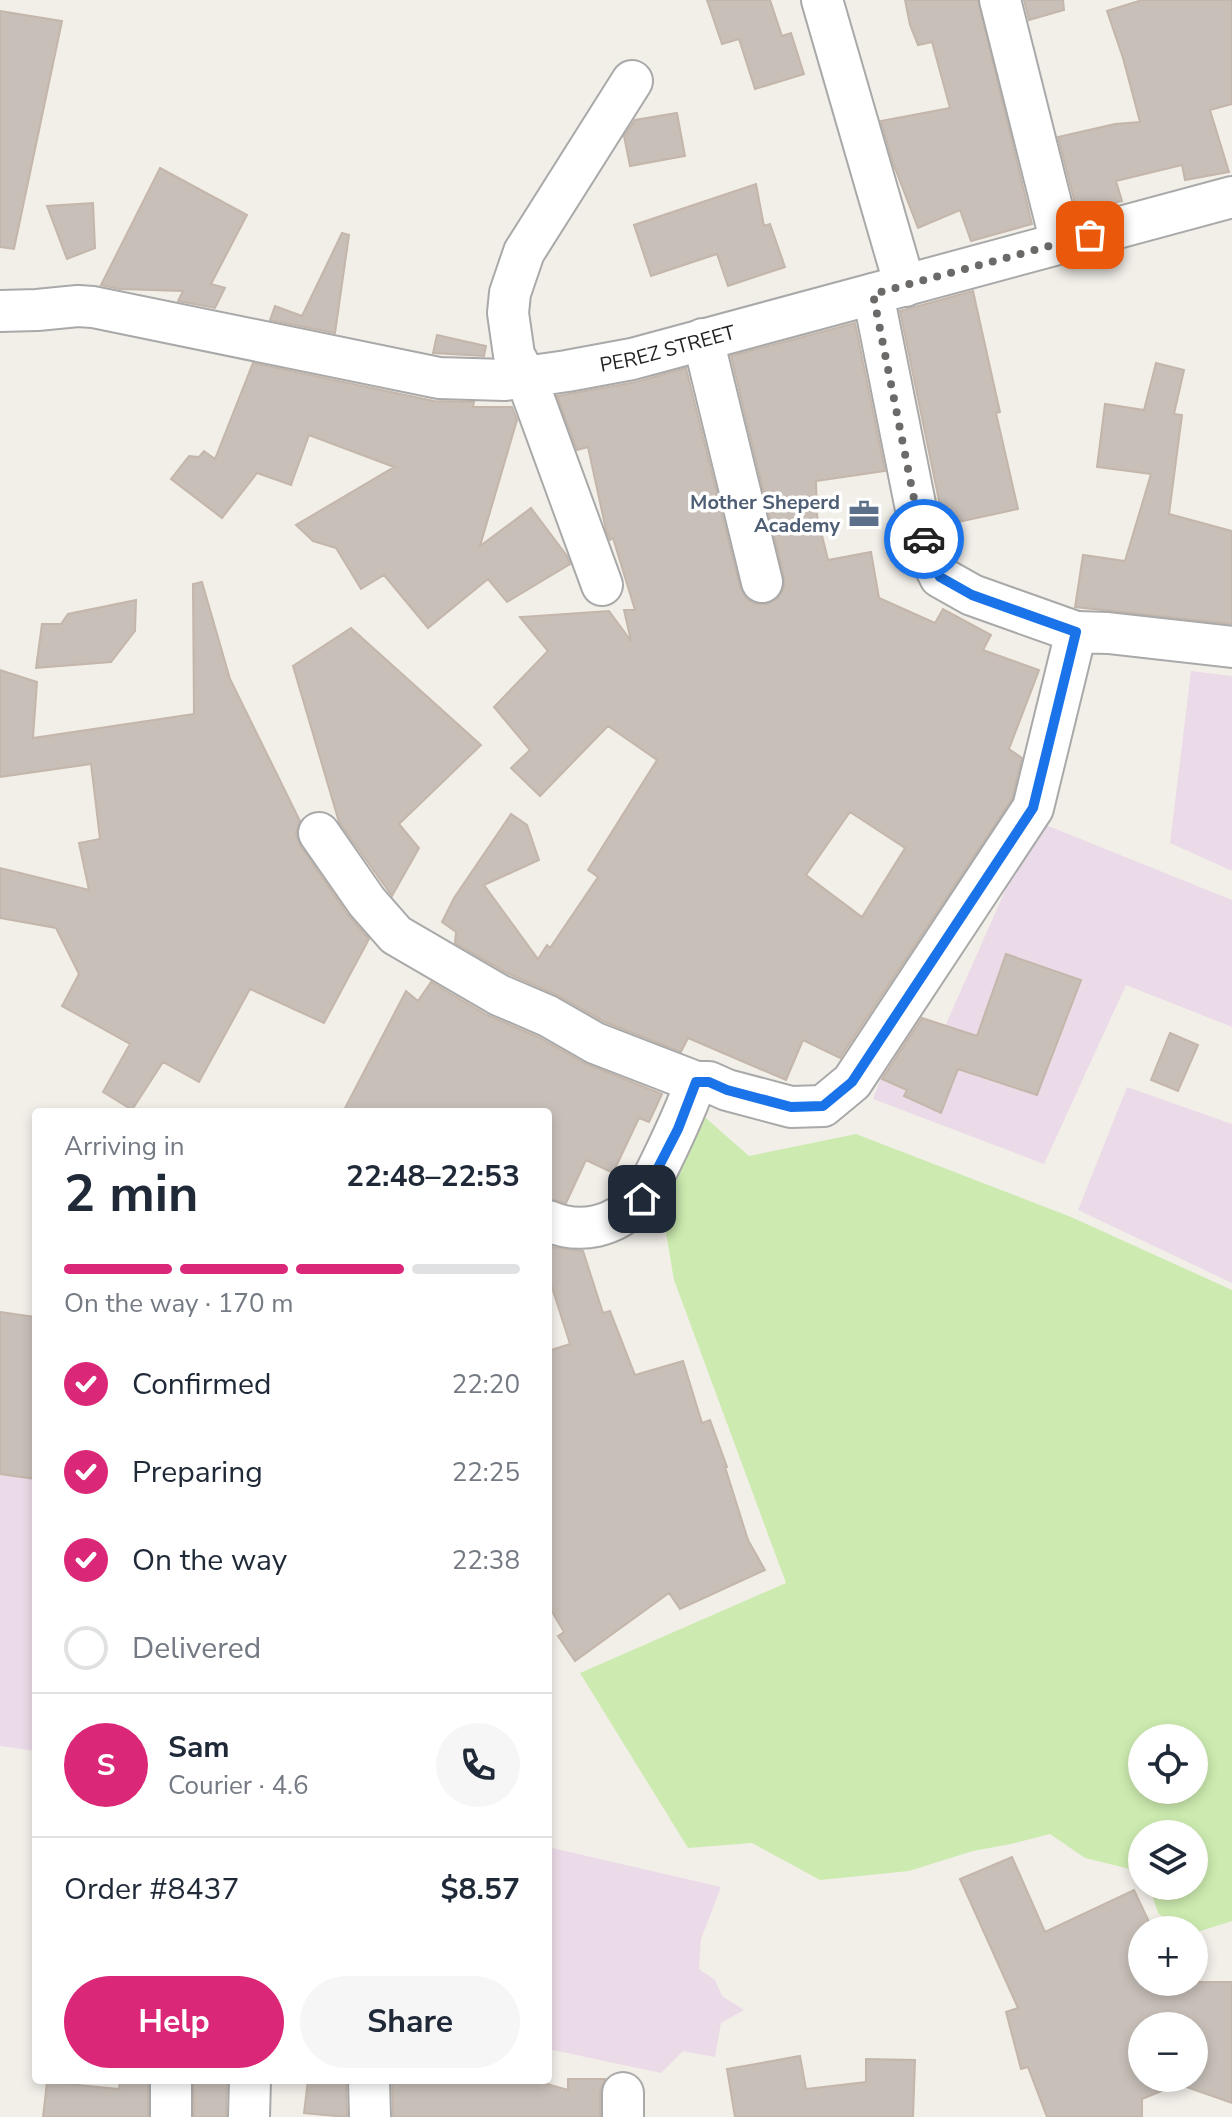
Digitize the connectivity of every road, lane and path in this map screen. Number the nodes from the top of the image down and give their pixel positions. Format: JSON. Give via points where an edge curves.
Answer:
{"nodes":[{"id":1,"x":822,"y":0,"type":"edge"},
{"id":2,"x":1000,"y":0,"type":"edge"},
{"id":3,"x":632,"y":81,"type":"dead end"},
{"id":4,"x":1232,"y":197,"type":"edge"},
{"id":5,"x":1061,"y":243,"type":"junction"},
{"id":6,"x":889,"y":290,"type":"junction"},
{"id":7,"x":0,"y":311,"type":"edge"},
{"id":8,"x":703,"y":339,"type":"junction"},
{"id":9,"x":526,"y":377,"type":"junction"},
{"id":10,"x":762,"y":582,"type":"dead end"},
{"id":11,"x":602,"y":585,"type":"dead end"},
{"id":12,"x":1076,"y":632,"type":"junction"},
{"id":13,"x":1232,"y":647,"type":"edge"},
{"id":14,"x":319,"y":833,"type":"dead end"},
{"id":15,"x":696,"y":1082,"type":"junction"},
{"id":16,"x":552,"y":1223,"type":"edge"},
{"id":17,"x":171,"y":2084,"type":"edge"},
{"id":18,"x":250,"y":2084,"type":"edge"},
{"id":19,"x":369,"y":2084,"type":"edge"},
{"id":20,"x":171,"y":2117,"type":"edge"},
{"id":21,"x":249,"y":2117,"type":"edge"},
{"id":22,"x":370,"y":2117,"type":"edge"}],
"edges":[{"from":1,"to":6,"type":"street"},
{"from":2,"to":5,"type":"street"},
{"from":3,"to":9,"type":"street","via":[[524,252],[508,313],[514,355]]},
{"from":4,"to":5,"type":"street","name":"PEREZ STREET"},
{"from":5,"to":6,"type":"street","name":"PEREZ STREET"},
{"from":6,"to":8,"type":"street","name":"PEREZ STREET"},
{"from":6,"to":12,"type":"street","via":[[917,514],[940,577],[972,595]]},
{"from":7,"to":9,"type":"street","name":"PEREZ STREET","via":[[93,307],[439,378]]},
{"from":8,"to":9,"type":"street","name":"PEREZ STREET","via":[[632,359]]},
{"from":8,"to":10,"type":"street"},
{"from":9,"to":11,"type":"street"},
{"from":12,"to":13,"type":"street"},
{"from":12,"to":15,"type":"street","via":[[1033,808],[852,1082],[823,1106],[791,1107]]},
{"from":14,"to":15,"type":"street","via":[[396,935],[595,1043]]},
{"from":15,"to":16,"type":"street","via":[[642,1199],[617,1220],[594,1228]]},
{"from":17,"to":20,"type":"street"},
{"from":18,"to":21,"type":"street"},
{"from":19,"to":22,"type":"street"}]}
